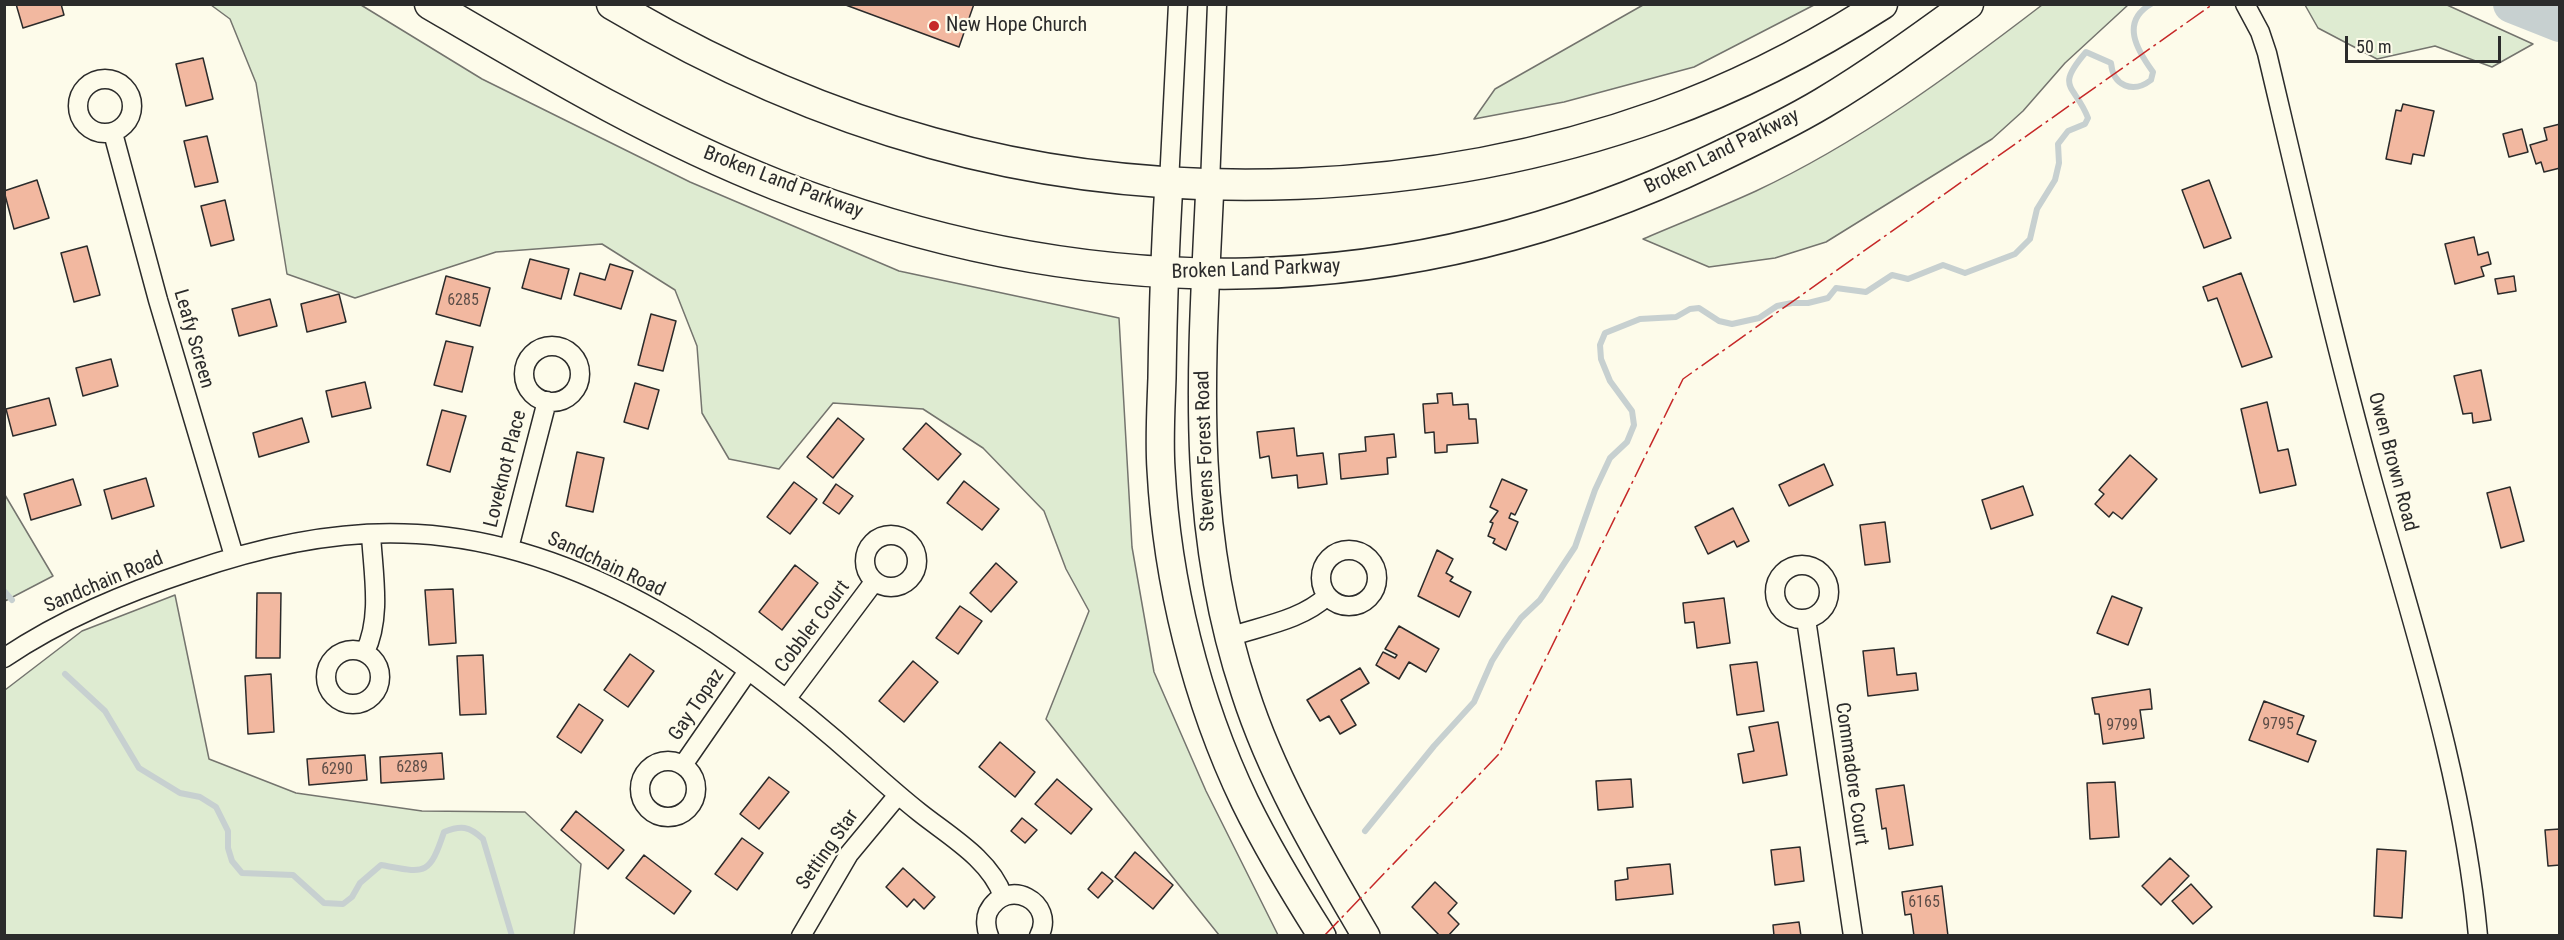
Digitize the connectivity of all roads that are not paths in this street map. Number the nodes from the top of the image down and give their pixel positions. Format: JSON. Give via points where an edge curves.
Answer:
{"nodes":[{"id":1,"x":430,"y":4,"type":"edge"},
{"id":2,"x":612,"y":4,"type":"edge"},
{"id":3,"x":1178,"y":4,"type":"edge"},
{"id":4,"x":1216,"y":4,"type":"edge"},
{"id":5,"x":1882,"y":4,"type":"edge"},
{"id":6,"x":1968,"y":4,"type":"edge"},
{"id":7,"x":2245,"y":4,"type":"edge"},
{"id":8,"x":113,"y":133,"type":"dead end"},
{"id":9,"x":1169,"y":183,"type":"junction"},
{"id":10,"x":1210,"y":184,"type":"junction"},
{"id":11,"x":1164,"y":273,"type":"junction"},
{"id":12,"x":1206,"y":275,"type":"junction"},
{"id":13,"x":547,"y":401,"type":"dead end"},
{"id":14,"x":370,"y":534,"type":"junction"},
{"id":15,"x":509,"y":548,"type":"junction"},
{"id":16,"x":234,"y":556,"type":"junction"},
{"id":17,"x":874,"y":582,"type":"dead end"},
{"id":18,"x":1328,"y":596,"type":"dead end"},
{"id":19,"x":1806,"y":619,"type":"dead end"},
{"id":20,"x":1229,"y":637,"type":"junction"},
{"id":21,"x":365,"y":652,"type":"dead end"},
{"id":22,"x":4,"y":658,"type":"edge"},
{"id":23,"x":748,"y":671,"type":"junction"},
{"id":24,"x":787,"y":698,"type":"junction"},
{"id":25,"x":683,"y":765,"type":"dead end"},
{"id":26,"x":897,"y":795,"type":"junction"},
{"id":27,"x":1003,"y":896,"type":"junction"},
{"id":28,"x":801,"y":936,"type":"edge"},
{"id":29,"x":989,"y":936,"type":"edge"},
{"id":30,"x":1039,"y":936,"type":"edge"},
{"id":31,"x":1322,"y":936,"type":"edge"},
{"id":32,"x":1366,"y":936,"type":"edge"},
{"id":33,"x":1853,"y":936,"type":"edge"},
{"id":34,"x":2478,"y":936,"type":"edge"}],
"edges":[{"from":1,"to":11,"type":"main road","name":"Broken Land Parkway","via":[[609,107],[726,163],[829,204],[978,246],[1050,260]]},
{"from":2,"to":9,"type":"main road","via":[[653,29],[764,83],[877,126],[1001,159]]},
{"from":3,"to":9,"type":"street"},
{"from":4,"to":10,"type":"street","name":"Stevens Forest Road"},
{"from":5,"to":10,"type":"main road","via":[[1798,55],[1735,85],[1661,115],[1591,137],[1460,167],[1385,176]]},
{"from":6,"to":12,"type":"main road","name":"Broken Land Parkway","via":[[1823,103],[1672,179],[1602,207],[1539,229],[1376,264],[1301,273]]},
{"from":7,"to":34,"type":"street","name":"Owen Brown Road","via":[[2267,53],[2331,324],[2447,747],[2470,854]]},
{"from":8,"to":16,"type":"street","name":"Leafy Screen"},
{"from":9,"to":10,"type":"main road"},
{"from":9,"to":11,"type":"street"},
{"from":10,"to":12,"type":"street","name":"Stevens Forest Road"},
{"from":11,"to":12,"type":"main road","name":"Broken Land Parkway"},
{"from":11,"to":31,"type":"street","via":[[1161,468],[1169,546],[1182,615],[1207,703],[1244,801],[1282,873]]},
{"from":12,"to":20,"type":"street","name":"Stevens Forest Road","via":[[1202,467],[1209,544]]},
{"from":13,"to":15,"type":"street","name":"Loveknot Place"},
{"from":14,"to":15,"type":"street","name":"Sandchain Road","via":[[416,534]]},
{"from":14,"to":16,"type":"street","name":"Sandchain Road","via":[[318,539]]},
{"from":14,"to":21,"type":"street","via":[[375,617],[373,635]]},
{"from":15,"to":23,"type":"street","name":"Sandchain Road","via":[[626,595]]},
{"from":16,"to":22,"type":"street","name":"Sandchain Road","via":[[132,591],[59,624]]},
{"from":17,"to":24,"type":"street","name":"Cobbler Court"},
{"from":18,"to":20,"type":"street","via":[[1302,613]]},
{"from":19,"to":33,"type":"street","name":"Commadore Court"},
{"from":20,"to":32,"type":"street","name":"Stevens Forest Road","via":[[1245,693],[1283,788]]},
{"from":23,"to":24,"type":"street","name":"Sandchain Road"},
{"from":23,"to":25,"type":"street","name":"Gay Topaz"},
{"from":24,"to":26,"type":"street","name":"Sandchain Road"},
{"from":26,"to":27,"type":"street","name":"Sandchain Road","via":[[985,865]]},
{"from":26,"to":28,"type":"street","name":"Setting Star","via":[[849,854]]},
{"from":27,"to":29,"type":"street","via":[[993,903],[986,916]]},
{"from":27,"to":30,"type":"street","via":[[1022,895],[1033,900],[1043,918]]}]}
